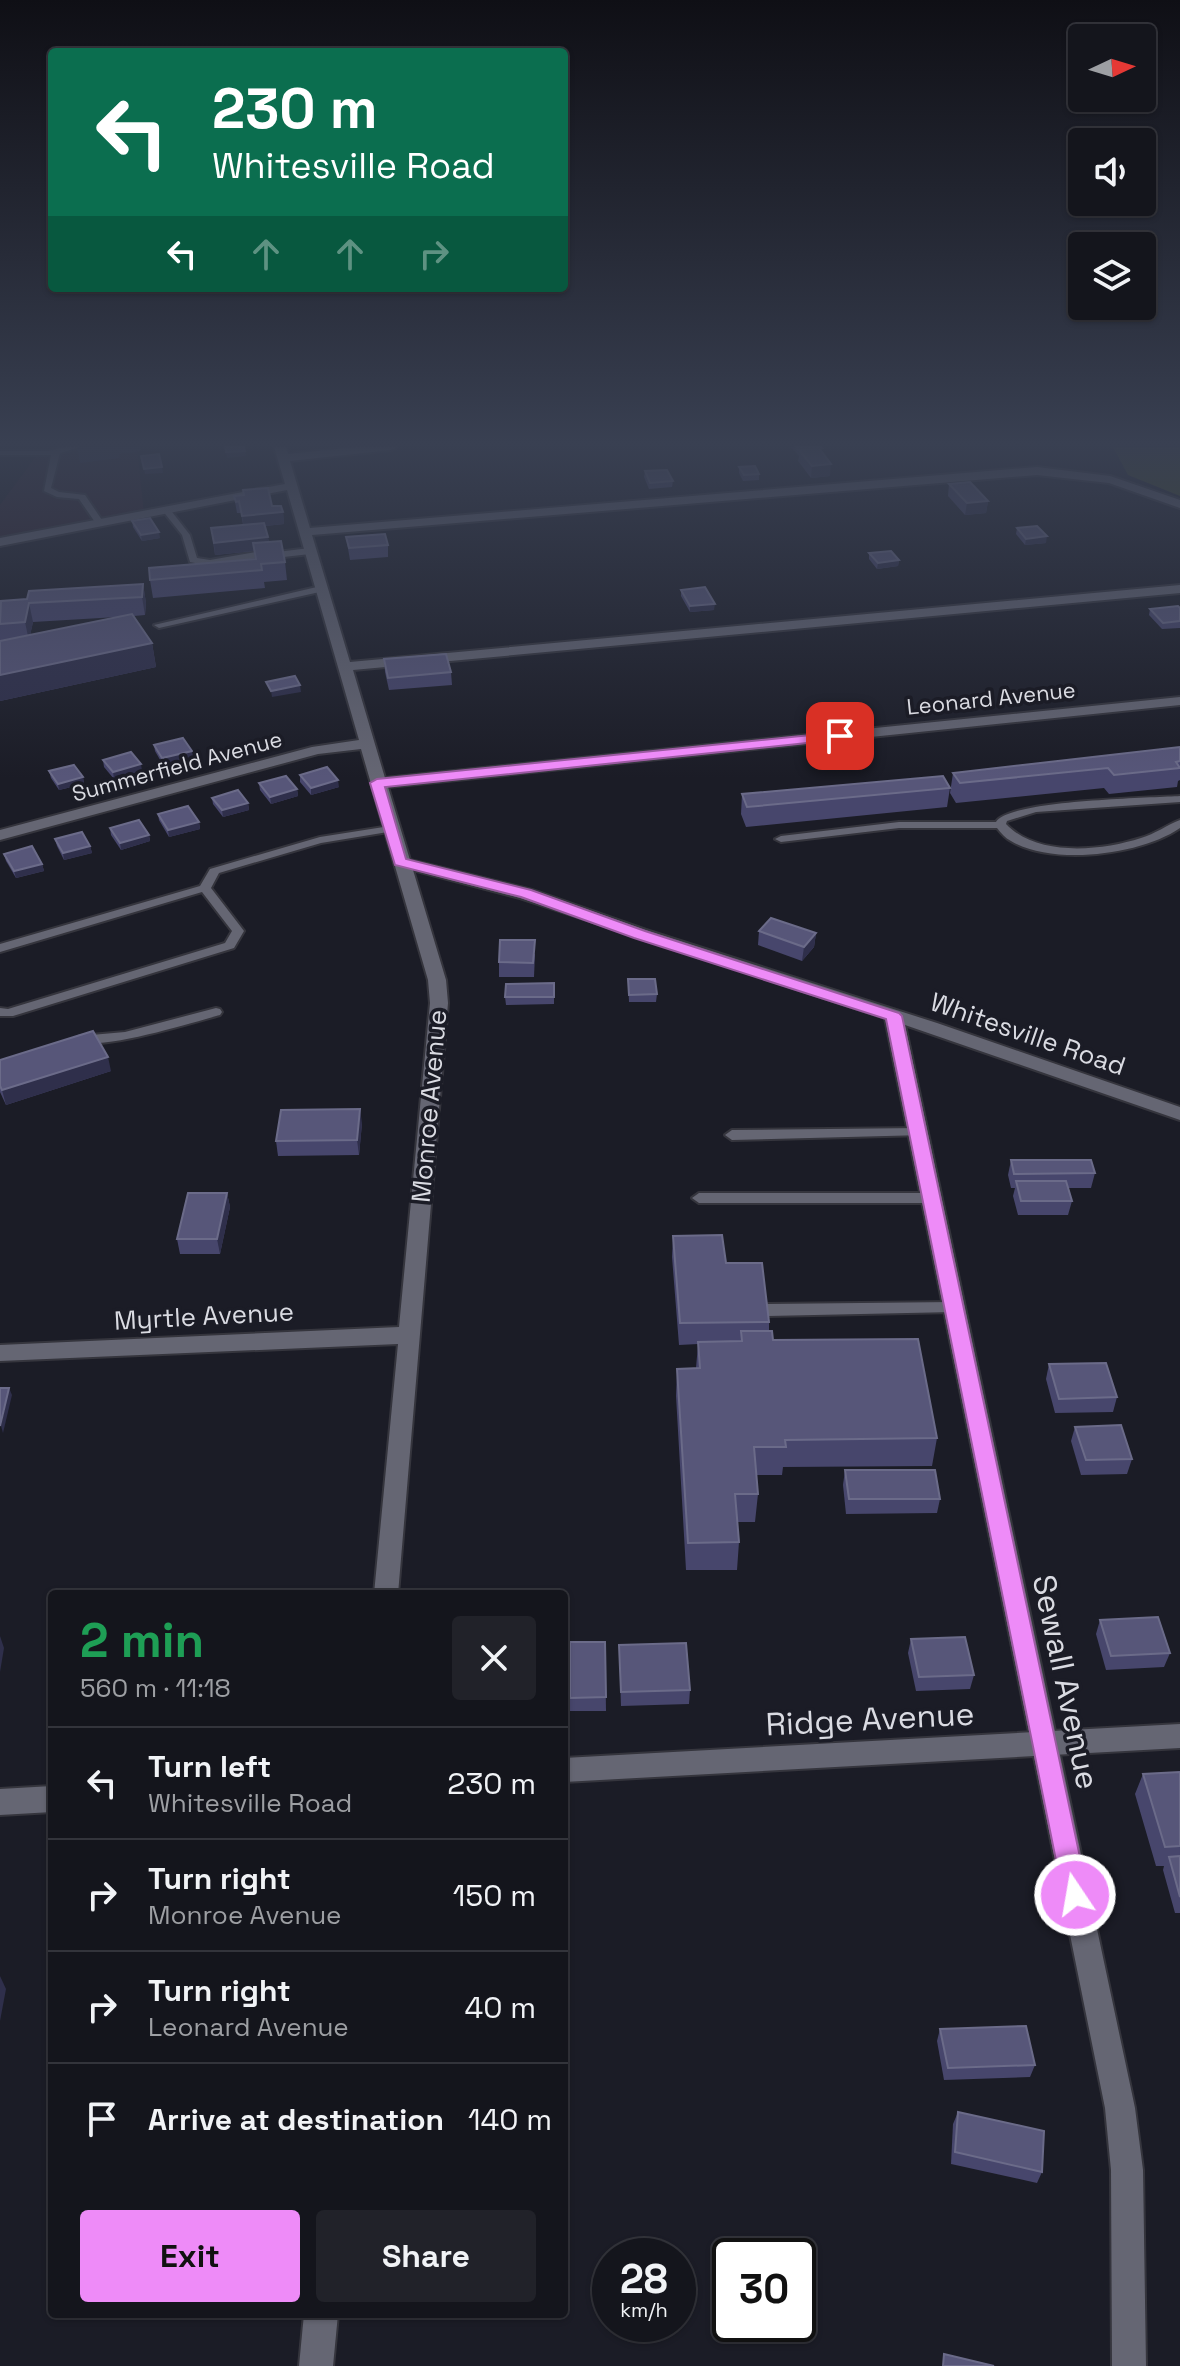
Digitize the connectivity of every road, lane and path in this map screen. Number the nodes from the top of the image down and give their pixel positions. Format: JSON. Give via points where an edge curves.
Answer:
{"nodes":[{"id":1,"x":192,"y":557,"type":"edge"},
{"id":2,"x":237,"y":557,"type":"edge"},
{"id":3,"x":263,"y":557,"type":"edge"},
{"id":4,"x":312,"y":557,"type":"edge"},
{"id":5,"x":207,"y":572,"type":"edge"},
{"id":6,"x":321,"y":589,"type":"junction"},
{"id":7,"x":1180,"y":589,"type":"edge"},
{"id":8,"x":159,"y":625,"type":"dead end"},
{"id":9,"x":344,"y":667,"type":"junction"},
{"id":10,"x":1180,"y":701,"type":"edge"},
{"id":11,"x":366,"y":744,"type":"junction"},
{"id":12,"x":377,"y":783,"type":"junction"},
{"id":13,"x":1180,"y":799,"type":"edge"},
{"id":14,"x":1180,"y":823,"type":"edge"},
{"id":15,"x":1000,"y":825,"type":"junction"},
{"id":16,"x":390,"y":829,"type":"junction"},
{"id":17,"x":0,"y":835,"type":"edge"},
{"id":18,"x":781,"y":839,"type":"dead end"},
{"id":19,"x":400,"y":862,"type":"junction"},
{"id":20,"x":205,"y":888,"type":"junction"},
{"id":21,"x":0,"y":948,"type":"edge"},
{"id":22,"x":0,"y":1012,"type":"edge"},
{"id":23,"x":216,"y":1012,"type":"dead end"},
{"id":24,"x":894,"y":1016,"type":"junction"},
{"id":25,"x":61,"y":1045,"type":"edge"},
{"id":26,"x":1180,"y":1114,"type":"edge"},
{"id":27,"x":919,"y":1132,"type":"junction"},
{"id":28,"x":732,"y":1135,"type":"dead end"},
{"id":29,"x":699,"y":1198,"type":"dead end"},
{"id":30,"x":932,"y":1198,"type":"junction"},
{"id":31,"x":954,"y":1307,"type":"junction"},
{"id":32,"x":768,"y":1310,"type":"edge"},
{"id":33,"x":410,"y":1335,"type":"junction"},
{"id":34,"x":0,"y":1353,"type":"edge"},
{"id":35,"x":386,"y":1590,"type":"edge"},
{"id":36,"x":1180,"y":1736,"type":"edge"},
{"id":37,"x":1044,"y":1743,"type":"junction"},
{"id":38,"x":568,"y":1770,"type":"edge"},
{"id":39,"x":48,"y":1799,"type":"edge"},
{"id":40,"x":0,"y":1802,"type":"edge"},
{"id":41,"x":321,"y":2318,"type":"edge"},
{"id":42,"x":316,"y":2366,"type":"edge"},
{"id":43,"x":1129,"y":2366,"type":"edge"}],
"edges":[{"from":1,"to":2,"type":"lane","via":[[210,563]]},
{"from":3,"to":5,"type":"lane"},
{"from":4,"to":6,"type":"street","name":"Monroe Avenue"},
{"from":6,"to":8,"type":"lane"},
{"from":6,"to":9,"type":"street","name":"Monroe Avenue"},
{"from":7,"to":9,"type":"street"},
{"from":9,"to":11,"type":"street","name":"Monroe Avenue"},
{"from":10,"to":12,"type":"street","name":"Leonard Avenue"},
{"from":11,"to":12,"type":"street","name":"Monroe Avenue"},
{"from":11,"to":17,"type":"street","name":"Summerfield Avenue","via":[[317,750]]},
{"from":12,"to":16,"type":"street","name":"Monroe Avenue"},
{"from":13,"to":15,"type":"lane","via":[[1036,809],[1012,814]]},
{"from":14,"to":15,"type":"lane","via":[[1160,836],[1092,851],[1033,846],[1005,835]]},
{"from":15,"to":18,"type":"lane","via":[[899,825]]},
{"from":16,"to":19,"type":"street","name":"Monroe Avenue"},
{"from":16,"to":20,"type":"lane","via":[[320,840],[214,871]]},
{"from":19,"to":24,"type":"street","name":"Whitesville Road","via":[[526,894]]},
{"from":19,"to":33,"type":"street","name":"Monroe Avenue","via":[[437,980],[439,1003]]},
{"from":20,"to":21,"type":"lane"},
{"from":20,"to":22,"type":"lane","via":[[238,931],[230,945]]},
{"from":23,"to":25,"type":"lane","via":[[125,1036]]},
{"from":24,"to":26,"type":"street","name":"Whitesville Road"},
{"from":24,"to":27,"type":"street","name":"Sewall Avenue"},
{"from":27,"to":28,"type":"lane"},
{"from":27,"to":30,"type":"street","name":"Sewall Avenue"},
{"from":29,"to":30,"type":"lane"},
{"from":30,"to":31,"type":"street","name":"Sewall Avenue"},
{"from":31,"to":32,"type":"lane"},
{"from":31,"to":37,"type":"street","name":"Sewall Avenue"},
{"from":33,"to":34,"type":"street","name":"Myrtle Avenue"},
{"from":33,"to":35,"type":"street","name":"Monroe Avenue"},
{"from":36,"to":37,"type":"street","name":"Ridge Avenue"},
{"from":37,"to":38,"type":"street","name":"Ridge Avenue"},
{"from":37,"to":43,"type":"street","name":"Sewall Avenue","via":[[1120,2108],[1127,2170]]},
{"from":39,"to":40,"type":"street"},
{"from":41,"to":42,"type":"street"}]}
